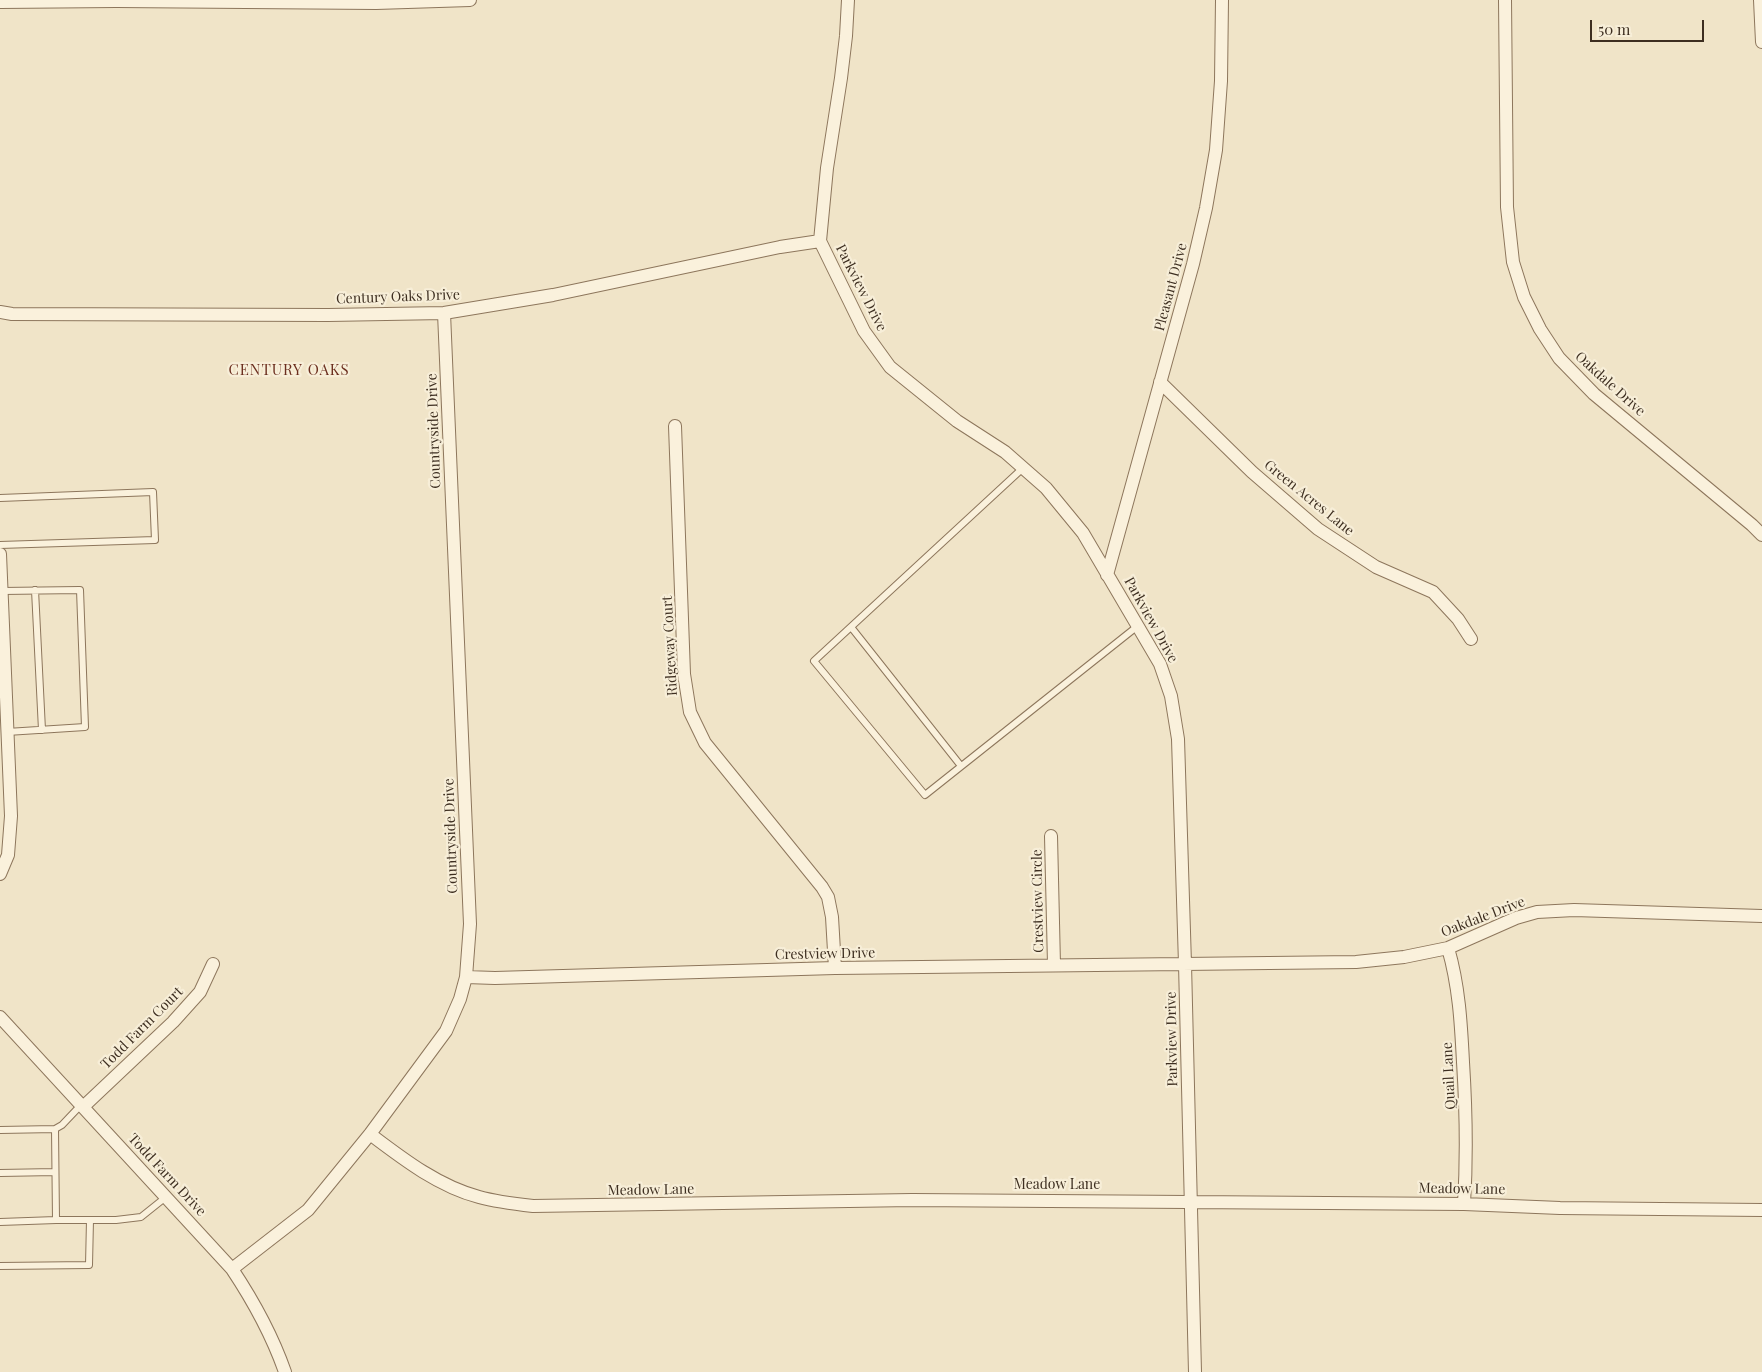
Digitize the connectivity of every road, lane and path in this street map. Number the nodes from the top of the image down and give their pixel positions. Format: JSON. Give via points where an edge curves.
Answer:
{"nodes":[{"id":1,"x":470,"y":0,"type":"edge"},
{"id":2,"x":848,"y":0,"type":"edge"},
{"id":3,"x":1222,"y":0,"type":"edge"},
{"id":4,"x":1505,"y":0,"type":"edge"},
{"id":5,"x":1760,"y":0,"type":"edge"},
{"id":6,"x":0,"y":2,"type":"edge"},
{"id":7,"x":1762,"y":42,"type":"edge"},
{"id":8,"x":820,"y":241,"type":"junction"},
{"id":9,"x":0,"y":312,"type":"edge"},
{"id":10,"x":444,"y":313,"type":"junction"},
{"id":11,"x":1160,"y":382,"type":"junction"},
{"id":12,"x":675,"y":426,"type":"dead end"},
{"id":13,"x":1023,"y":468,"type":"junction"},
{"id":14,"x":0,"y":498,"type":"edge"},
{"id":15,"x":1762,"y":535,"type":"edge"},
{"id":16,"x":0,"y":545,"type":"edge"},
{"id":17,"x":0,"y":554,"type":"edge"},
{"id":18,"x":1107,"y":575,"type":"junction"},
{"id":19,"x":35,"y":590,"type":"junction"},
{"id":20,"x":2,"y":591,"type":"junction"},
{"id":21,"x":1139,"y":626,"type":"junction"},
{"id":22,"x":852,"y":627,"type":"junction"},
{"id":23,"x":1471,"y":639,"type":"dead end"},
{"id":24,"x":42,"y":730,"type":"junction"},
{"id":25,"x":7,"y":732,"type":"junction"},
{"id":26,"x":961,"y":766,"type":"junction"},
{"id":27,"x":1051,"y":836,"type":"dead end"},
{"id":28,"x":0,"y":874,"type":"edge"},
{"id":29,"x":1762,"y":916,"type":"edge"},
{"id":30,"x":1448,"y":948,"type":"junction"},
{"id":31,"x":213,"y":964,"type":"dead end"},
{"id":32,"x":1185,"y":964,"type":"junction"},
{"id":33,"x":1054,"y":965,"type":"junction"},
{"id":34,"x":835,"y":968,"type":"junction"},
{"id":35,"x":466,"y":977,"type":"junction"},
{"id":36,"x":0,"y":1017,"type":"edge"},
{"id":37,"x":82,"y":1106,"type":"junction"},
{"id":38,"x":55,"y":1129,"type":"junction"},
{"id":39,"x":0,"y":1130,"type":"edge"},
{"id":40,"x":370,"y":1134,"type":"junction"},
{"id":41,"x":55,"y":1172,"type":"junction"},
{"id":42,"x":0,"y":1173,"type":"edge"},
{"id":43,"x":166,"y":1198,"type":"junction"},
{"id":44,"x":1191,"y":1202,"type":"junction"},
{"id":45,"x":1464,"y":1204,"type":"junction"},
{"id":46,"x":1762,"y":1210,"type":"edge"},
{"id":47,"x":56,"y":1220,"type":"junction"},
{"id":48,"x":90,"y":1220,"type":"junction"},
{"id":49,"x":0,"y":1222,"type":"edge"},
{"id":50,"x":0,"y":1266,"type":"edge"},
{"id":51,"x":232,"y":1269,"type":"junction"},
{"id":52,"x":285,"y":1372,"type":"edge"},
{"id":53,"x":1195,"y":1372,"type":"edge"}],
"edges":[{"from":1,"to":6,"type":"street","via":[[376,3]]},
{"from":2,"to":8,"type":"street","name":"Parkview Drive"},
{"from":3,"to":11,"type":"street","name":"Pleasant Drive","via":[[1216,150],[1195,254]]},
{"from":4,"to":15,"type":"street","name":"Oakdale Drive","via":[[1507,206],[1513,262],[1528,305],[1559,358],[1594,394]]},
{"from":5,"to":7,"type":"street"},
{"from":8,"to":10,"type":"street","name":"Century Oaks Drive","via":[[554,295]]},
{"from":8,"to":13,"type":"street","name":"Parkview Drive","via":[[864,331],[890,367],[956,422],[1005,452]]},
{"from":9,"to":10,"type":"street","name":"Century Oaks Drive"},
{"from":10,"to":35,"type":"street","name":"Countryside Drive","via":[[470,924]]},
{"from":11,"to":18,"type":"street","name":"Pleasant Drive"},
{"from":11,"to":23,"type":"street","name":"Green Acres Lane","via":[[1252,472],[1318,529],[1376,567],[1433,592]]},
{"from":12,"to":34,"type":"street","name":"Ridgeway Court","via":[[684,674],[690,712],[712,753],[828,896]]},
{"from":13,"to":18,"type":"street","name":"Parkview Drive","via":[[1046,488],[1083,533]]},
{"from":13,"to":22,"type":"lane"},
{"from":14,"to":16,"type":"lane","via":[[152,492],[155,540]]},
{"from":17,"to":20,"type":"street"},
{"from":18,"to":21,"type":"street","name":"Parkview Drive"},
{"from":19,"to":20,"type":"lane"},
{"from":19,"to":24,"type":"lane"},
{"from":19,"to":24,"type":"lane","via":[[80,590],[85,728]]},
{"from":20,"to":25,"type":"street"},
{"from":21,"to":26,"type":"lane"},
{"from":21,"to":32,"type":"street","name":"Parkview Drive","via":[[1160,664],[1178,739]]},
{"from":22,"to":26,"type":"lane"},
{"from":22,"to":26,"type":"lane","via":[[814,661],[925,795]]},
{"from":24,"to":25,"type":"lane"},
{"from":25,"to":28,"type":"street","via":[[10,838]]},
{"from":27,"to":33,"type":"street","name":"Crestview Circle"},
{"from":29,"to":30,"type":"street","name":"Oakdale Drive","via":[[1574,910],[1537,912]]},
{"from":30,"to":32,"type":"street","name":"Oakdale Drive","via":[[1356,962]]},
{"from":30,"to":45,"type":"street","name":"Quail Lane","via":[[1461,1020],[1467,1135]]},
{"from":31,"to":37,"type":"street","name":"Todd Farm Court","via":[[200,992],[173,1022]]},
{"from":32,"to":33,"type":"street","name":"Crestview Drive"},
{"from":32,"to":44,"type":"street","name":"Parkview Drive"},
{"from":33,"to":34,"type":"street","name":"Crestview Drive"},
{"from":34,"to":35,"type":"street","name":"Crestview Drive"},
{"from":35,"to":40,"type":"street","name":"Countryside Drive","via":[[446,1031]]},
{"from":36,"to":37,"type":"street","name":"Todd Farm Drive"},
{"from":37,"to":38,"type":"lane"},
{"from":37,"to":43,"type":"street","name":"Todd Farm Drive"},
{"from":38,"to":39,"type":"lane"},
{"from":38,"to":41,"type":"lane"},
{"from":40,"to":44,"type":"street","name":"Meadow Lane","via":[[423,1172],[452,1187],[478,1197],[533,1206],[912,1200]]},
{"from":40,"to":51,"type":"street","name":"Countryside Drive","via":[[308,1210]]},
{"from":41,"to":42,"type":"lane"},
{"from":41,"to":47,"type":"lane"},
{"from":43,"to":48,"type":"lane","via":[[141,1217]]},
{"from":43,"to":51,"type":"street","name":"Todd Farm Drive"},
{"from":44,"to":45,"type":"street","name":"Meadow Lane"},
{"from":44,"to":53,"type":"street","name":"Parkview Drive"},
{"from":45,"to":46,"type":"street","name":"Meadow Lane"},
{"from":47,"to":48,"type":"lane"},
{"from":47,"to":49,"type":"lane"},
{"from":48,"to":50,"type":"lane","via":[[89,1265]]},
{"from":51,"to":52,"type":"street","name":"Todd Farm Drive","via":[[262,1318]]}]}
